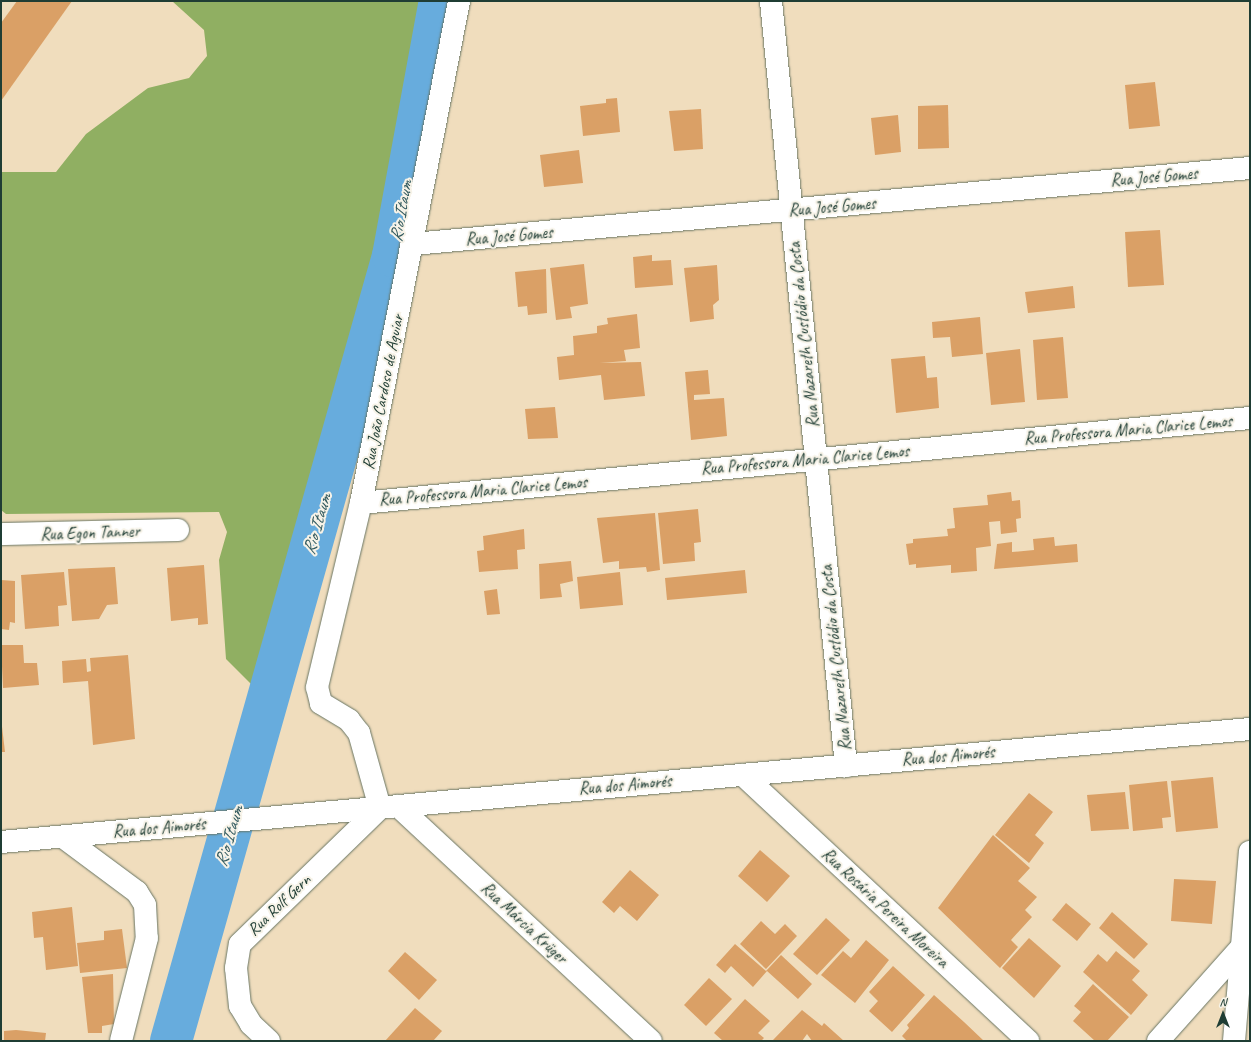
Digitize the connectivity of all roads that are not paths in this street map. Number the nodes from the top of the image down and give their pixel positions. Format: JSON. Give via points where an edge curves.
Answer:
{"nodes":[{"id":1,"x":459,"y":1,"type":"edge"},
{"id":2,"x":771,"y":1,"type":"edge"},
{"id":3,"x":1250,"y":168,"type":"edge"},
{"id":4,"x":792,"y":210,"type":"junction"},
{"id":5,"x":413,"y":244,"type":"junction"},
{"id":6,"x":1250,"y":418,"type":"edge"},
{"id":7,"x":816,"y":459,"type":"junction"},
{"id":8,"x":361,"y":503,"type":"junction"},
{"id":9,"x":178,"y":530,"type":"dead end"},
{"id":10,"x":1,"y":534,"type":"edge"},
{"id":11,"x":1250,"y":729,"type":"edge"},
{"id":12,"x":846,"y":766,"type":"junction"},
{"id":13,"x":742,"y":775,"type":"junction"},
{"id":14,"x":389,"y":807,"type":"junction"},
{"id":15,"x":63,"y":837,"type":"junction"},
{"id":16,"x":1,"y":842,"type":"edge"},
{"id":17,"x":1250,"y":852,"type":"edge"},
{"id":18,"x":1242,"y":948,"type":"junction"},
{"id":19,"x":121,"y":1041,"type":"edge"},
{"id":20,"x":270,"y":1041,"type":"edge"},
{"id":21,"x":650,"y":1041,"type":"edge"},
{"id":22,"x":1028,"y":1041,"type":"edge"},
{"id":23,"x":1158,"y":1041,"type":"edge"},
{"id":24,"x":1234,"y":1041,"type":"edge"}],
"edges":[{"from":1,"to":5,"type":"street","name":"Rua João Cardoso de Aguiar"},
{"from":2,"to":4,"type":"street","name":"Rua Nazareth Custódio da Costa"},
{"from":3,"to":4,"type":"street","name":"Rua José Gomes"},
{"from":4,"to":5,"type":"street","name":"Rua José Gomes"},
{"from":4,"to":7,"type":"street","name":"Rua Nazareth Custódio da Costa"},
{"from":5,"to":8,"type":"street","name":"Rua João Cardoso de Aguiar"},
{"from":6,"to":7,"type":"street","name":"Rua Professora Maria Clarice Lemos"},
{"from":7,"to":8,"type":"street","name":"Rua Professora Maria Clarice Lemos"},
{"from":7,"to":12,"type":"street","name":"Rua Nazareth Custódio da Costa"},
{"from":8,"to":14,"type":"street","name":"Rua João Cardoso de Aguiar","via":[[317,687],[321,703],[349,720],[360,733]]},
{"from":9,"to":10,"type":"street","name":"Rua Egon Tanner"},
{"from":11,"to":12,"type":"street","name":"Rua dos Aimorés"},
{"from":12,"to":13,"type":"street","name":"Rua dos Aimorés"},
{"from":13,"to":14,"type":"street","name":"Rua dos Aimorés"},
{"from":13,"to":22,"type":"street","name":"Rua Rosária Pereira Moreira"},
{"from":14,"to":15,"type":"street","name":"Rua dos Aimorés"},
{"from":14,"to":20,"type":"street","name":"Rua Rolf Gern","via":[[240,944],[236,968],[240,1006],[251,1024]]},
{"from":14,"to":21,"type":"street","name":"Rua Márcia Krüger"},
{"from":15,"to":16,"type":"street","name":"Rua dos Aimorés"},
{"from":15,"to":19,"type":"street","via":[[137,892],[145,905],[147,938]]},
{"from":17,"to":18,"type":"street"},
{"from":18,"to":23,"type":"street"},
{"from":18,"to":24,"type":"street"}]}
